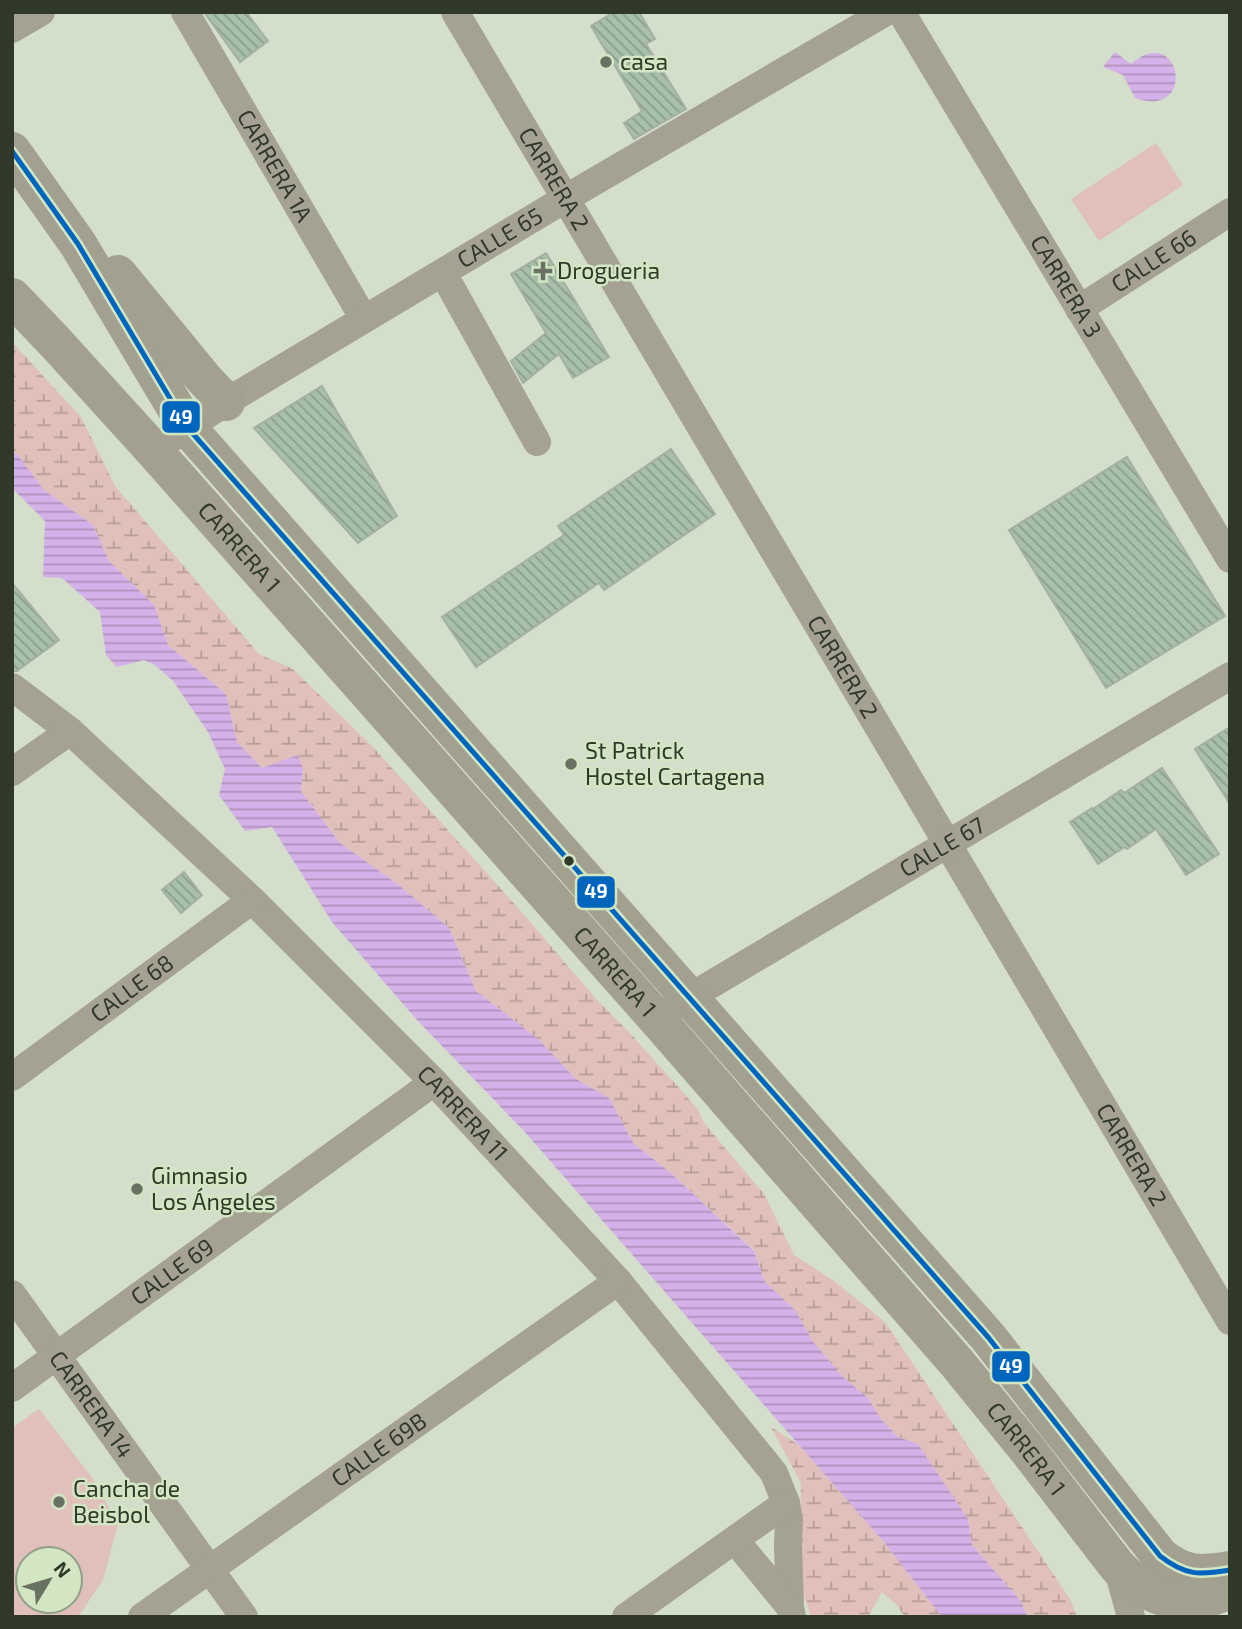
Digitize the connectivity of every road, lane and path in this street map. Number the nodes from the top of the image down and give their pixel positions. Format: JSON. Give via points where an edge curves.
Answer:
{"nodes":[{"id":1,"x":41,"y":12,"type":"edge"},
{"id":2,"x":186,"y":12,"type":"edge"},
{"id":3,"x":455,"y":12,"type":"edge"},
{"id":4,"x":886,"y":12,"type":"edge"},
{"id":5,"x":901,"y":12,"type":"edge"},
{"id":6,"x":12,"y":29,"type":"edge"},
{"id":7,"x":12,"y":151,"type":"edge"},
{"id":8,"x":565,"y":199,"type":"junction"},
{"id":9,"x":1230,"y":212,"type":"edge"},
{"id":10,"x":78,"y":244,"type":"junction"},
{"id":11,"x":443,"y":273,"type":"junction"},
{"id":12,"x":12,"y":297,"type":"edge"},
{"id":13,"x":1079,"y":309,"type":"junction"},
{"id":14,"x":364,"y":319,"type":"junction"},
{"id":15,"x":226,"y":402,"type":"junction"},
{"id":16,"x":187,"y":427,"type":"junction"},
{"id":17,"x":537,"y":442,"type":"dead end"},
{"id":18,"x":155,"y":452,"type":"junction"},
{"id":19,"x":1230,"y":559,"type":"edge"},
{"id":20,"x":1230,"y":676,"type":"edge"},
{"id":21,"x":12,"y":687,"type":"edge"},
{"id":22,"x":71,"y":731,"type":"junction"},
{"id":23,"x":12,"y":772,"type":"edge"},
{"id":24,"x":947,"y":845,"type":"junction"},
{"id":25,"x":252,"y":900,"type":"junction"},
{"id":26,"x":688,"y":996,"type":"junction"},
{"id":27,"x":656,"y":1018,"type":"junction"},
{"id":28,"x":12,"y":1077,"type":"edge"},
{"id":29,"x":435,"y":1082,"type":"junction"},
{"id":30,"x":618,"y":1281,"type":"junction"},
{"id":31,"x":12,"y":1294,"type":"edge"},
{"id":32,"x":1230,"y":1321,"type":"edge"},
{"id":33,"x":57,"y":1356,"type":"junction"},
{"id":34,"x":12,"y":1388,"type":"edge"},
{"id":35,"x":786,"y":1503,"type":"junction"},
{"id":36,"x":734,"y":1540,"type":"junction"},
{"id":37,"x":1117,"y":1566,"type":"junction"},
{"id":38,"x":210,"y":1569,"type":"junction"},
{"id":39,"x":1230,"y":1570,"type":"edge"},
{"id":40,"x":1230,"y":1589,"type":"edge"},
{"id":41,"x":1179,"y":1609,"type":"edge"},
{"id":42,"x":791,"y":1612,"type":"edge"},
{"id":43,"x":142,"y":1617,"type":"edge"},
{"id":44,"x":244,"y":1617,"type":"edge"},
{"id":45,"x":626,"y":1617,"type":"edge"},
{"id":46,"x":1131,"y":1617,"type":"edge"}],
"edges":[{"from":1,"to":6,"type":"street"},
{"from":2,"to":14,"type":"street","name":"CARRERA 1A"},
{"from":3,"to":8,"type":"street","name":"CARRERA 2"},
{"from":4,"to":8,"type":"street","name":"CALLE 65"},
{"from":5,"to":13,"type":"street","name":"CARRERA 3"},
{"from":7,"to":10,"type":"main road","name":"CARRERA 1"},
{"from":8,"to":11,"type":"street","name":"CALLE 65"},
{"from":8,"to":24,"type":"street","name":"CARRERA 2"},
{"from":9,"to":13,"type":"street","name":"CALLE 66"},
{"from":10,"to":15,"type":"main road","via":[[114,269]]},
{"from":10,"to":16,"type":"main road","name":"CARRERA 1"},
{"from":11,"to":14,"type":"street","name":"CALLE 65"},
{"from":11,"to":17,"type":"street"},
{"from":12,"to":18,"type":"main road","name":"CARRERA 1"},
{"from":13,"to":19,"type":"street","name":"CARRERA 3"},
{"from":14,"to":15,"type":"street","name":"CALLE 65"},
{"from":15,"to":16,"type":"street","name":"CALLE 65"},
{"from":16,"to":18,"type":"street","name":"CALLE 65"},
{"from":16,"to":26,"type":"main road","name":"CARRERA 1"},
{"from":18,"to":27,"type":"main road","name":"CARRERA 1"},
{"from":20,"to":24,"type":"street","name":"CALLE 67"},
{"from":21,"to":22,"type":"street","name":"CARRERA 11"},
{"from":22,"to":23,"type":"street"},
{"from":22,"to":25,"type":"street","name":"CARRERA 11"},
{"from":24,"to":26,"type":"street","name":"CALLE 67"},
{"from":24,"to":32,"type":"street","name":"CARRERA 2"},
{"from":25,"to":28,"type":"street","name":"CALLE 68"},
{"from":25,"to":29,"type":"street","name":"CARRERA 11"},
{"from":26,"to":27,"type":"street","name":"CALLE 67"},
{"from":26,"to":39,"type":"main road","name":"CARRERA 1","via":[[988,1337],[1160,1556],[1189,1572]]},
{"from":27,"to":37,"type":"main road","name":"CARRERA 1","via":[[957,1363]]},
{"from":29,"to":30,"type":"street","name":"CARRERA 11"},
{"from":29,"to":33,"type":"street","name":"CALLE 69"},
{"from":30,"to":35,"type":"street","name":"CARRERA 11","via":[[774,1474]]},
{"from":30,"to":38,"type":"street","name":"CALLE 69B"},
{"from":31,"to":33,"type":"street","name":"CARRERA 14"},
{"from":33,"to":34,"type":"street","name":"CALLE 69"},
{"from":33,"to":38,"type":"street","name":"CARRERA 14"},
{"from":35,"to":36,"type":"street"},
{"from":35,"to":42,"type":"street","name":"CARRERA 11"},
{"from":36,"to":42,"type":"street"},
{"from":36,"to":45,"type":"street"},
{"from":37,"to":41,"type":"main road","name":"CARRERA 1","via":[[1131,1580]]},
{"from":37,"to":46,"type":"street","name":"CARRERA 1"},
{"from":38,"to":43,"type":"street","name":"CALLE 69B"},
{"from":38,"to":44,"type":"street","name":"CARRERA 14"},
{"from":40,"to":41,"type":"main road","name":"CARRERA 1"}]}
